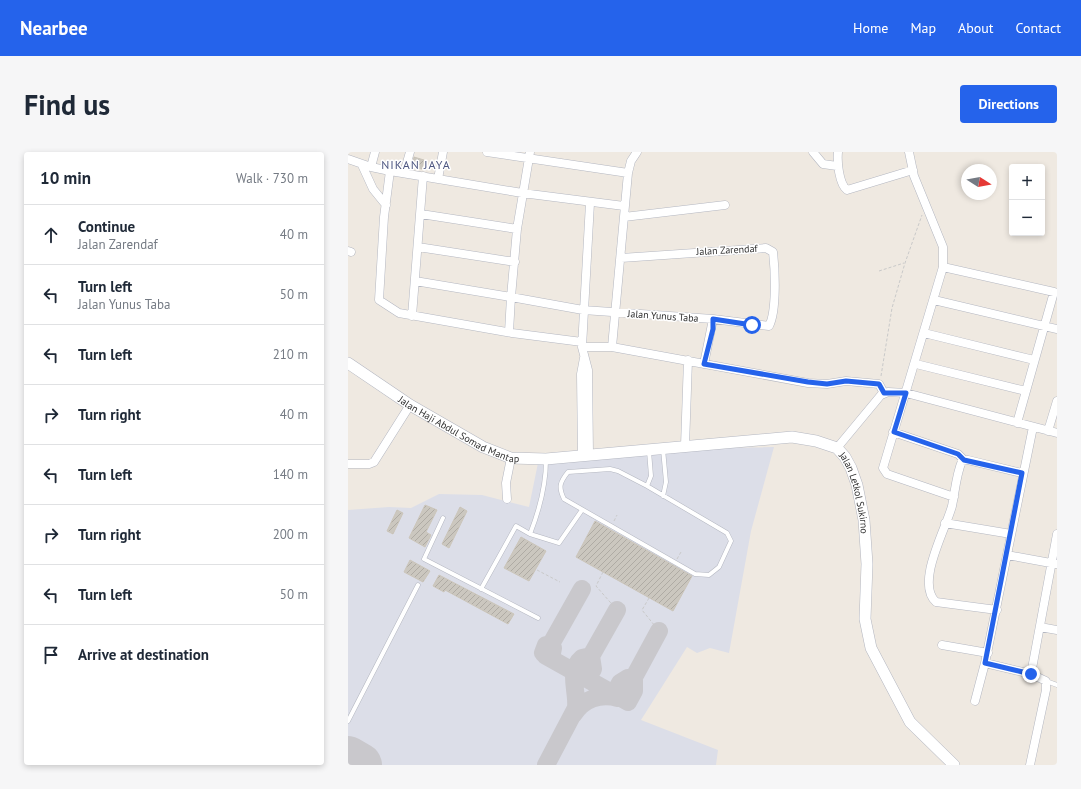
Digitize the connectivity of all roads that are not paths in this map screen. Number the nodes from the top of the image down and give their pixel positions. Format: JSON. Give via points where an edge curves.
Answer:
{"nodes":[{"id":1,"x":375,"y":152,"type":"edge"},
{"id":2,"x":410,"y":152,"type":"edge"},
{"id":3,"x":443,"y":152,"type":"edge"},
{"id":4,"x":492,"y":152,"type":"edge"},
{"id":5,"x":637,"y":152,"type":"edge"},
{"id":6,"x":813,"y":152,"type":"edge"},
{"id":7,"x":838,"y":152,"type":"edge"},
{"id":8,"x":909,"y":152,"type":"edge"},
{"id":9,"x":530,"y":155,"type":"edge"},
{"id":10,"x":348,"y":159,"type":"edge"},
{"id":11,"x":362,"y":165,"type":"junction"},
{"id":12,"x":838,"y":166,"type":"junction"},
{"id":13,"x":371,"y":167,"type":"junction"},
{"id":14,"x":913,"y":170,"type":"junction"},
{"id":15,"x":390,"y":171,"type":"junction"},
{"id":16,"x":404,"y":173,"type":"junction"},
{"id":17,"x":628,"y":173,"type":"junction"},
{"id":18,"x":423,"y":176,"type":"junction"},
{"id":19,"x":438,"y":179,"type":"junction"},
{"id":20,"x":522,"y":193,"type":"junction"},
{"id":21,"x":590,"y":203,"type":"junction"},
{"id":22,"x":386,"y":205,"type":"junction"},
{"id":23,"x":725,"y":205,"type":"dead end"},
{"id":24,"x":624,"y":206,"type":"junction"},
{"id":25,"x":421,"y":214,"type":"junction"},
{"id":26,"x":624,"y":217,"type":"junction"},
{"id":27,"x":517,"y":229,"type":"junction"},
{"id":28,"x":418,"y":247,"type":"junction"},
{"id":29,"x":621,"y":258,"type":"junction"},
{"id":30,"x":515,"y":262,"type":"junction"},
{"id":31,"x":944,"y":267,"type":"junction"},
{"id":32,"x":415,"y":281,"type":"junction"},
{"id":33,"x":511,"y":297,"type":"junction"},
{"id":34,"x":934,"y":300,"type":"junction"},
{"id":35,"x":583,"y":310,"type":"junction"},
{"id":36,"x":616,"y":313,"type":"junction"},
{"id":37,"x":412,"y":316,"type":"junction"},
{"id":38,"x":713,"y":319,"type":"junction"},
{"id":39,"x":1044,"y":326,"type":"junction"},
{"id":40,"x":1057,"y":329,"type":"edge"},
{"id":41,"x":509,"y":332,"type":"junction"},
{"id":42,"x":924,"y":333,"type":"junction"},
{"id":43,"x":582,"y":345,"type":"junction"},
{"id":44,"x":612,"y":347,"type":"junction"},
{"id":45,"x":688,"y":360,"type":"junction"},
{"id":46,"x":1034,"y":360,"type":"junction"},
{"id":47,"x":348,"y":363,"type":"edge"},
{"id":48,"x":704,"y":364,"type":"junction"},
{"id":49,"x":916,"y":364,"type":"junction"},
{"id":50,"x":1026,"y":391,"type":"junction"},
{"id":51,"x":884,"y":393,"type":"junction"},
{"id":52,"x":906,"y":393,"type":"junction"},
{"id":53,"x":1057,"y":401,"type":"edge"},
{"id":54,"x":410,"y":405,"type":"junction"},
{"id":55,"x":1017,"y":423,"type":"junction"},
{"id":56,"x":1033,"y":427,"type":"junction"},
{"id":57,"x":1048,"y":431,"type":"junction"},
{"id":58,"x":894,"y":432,"type":"junction"},
{"id":59,"x":1057,"y":433,"type":"edge"},
{"id":60,"x":685,"y":446,"type":"junction"},
{"id":61,"x":663,"y":448,"type":"junction"},
{"id":62,"x":837,"y":448,"type":"junction"},
{"id":63,"x":649,"y":449,"type":"junction"},
{"id":64,"x":586,"y":455,"type":"junction"},
{"id":65,"x":511,"y":458,"type":"junction"},
{"id":66,"x":546,"y":458,"type":"junction"},
{"id":67,"x":964,"y":460,"type":"junction"},
{"id":68,"x":348,"y":464,"type":"edge"},
{"id":69,"x":1022,"y":473,"type":"junction"},
{"id":70,"x":647,"y":486,"type":"junction"},
{"id":71,"x":663,"y":496,"type":"junction"},
{"id":72,"x":954,"y":497,"type":"junction"},
{"id":73,"x":507,"y":499,"type":"dead end"},
{"id":74,"x":582,"y":510,"type":"junction"},
{"id":75,"x":443,"y":518,"type":"dead end"},
{"id":76,"x":946,"y":523,"type":"junction"},
{"id":77,"x":530,"y":534,"type":"junction"},
{"id":78,"x":1011,"y":534,"type":"junction"},
{"id":79,"x":1057,"y":534,"type":"edge"},
{"id":80,"x":1008,"y":554,"type":"junction"},
{"id":81,"x":1054,"y":564,"type":"edge"},
{"id":82,"x":418,"y":585,"type":"dead end"},
{"id":83,"x":481,"y":589,"type":"junction"},
{"id":84,"x":997,"y":610,"type":"junction"},
{"id":85,"x":538,"y":618,"type":"dead end"},
{"id":86,"x":1040,"y":627,"type":"junction"},
{"id":87,"x":1057,"y":630,"type":"edge"},
{"id":88,"x":942,"y":645,"type":"dead end"},
{"id":89,"x":988,"y":653,"type":"junction"},
{"id":90,"x":985,"y":663,"type":"junction"},
{"id":91,"x":1031,"y":674,"type":"junction"},
{"id":92,"x":1046,"y":681,"type":"junction"},
{"id":93,"x":1057,"y":685,"type":"edge"},
{"id":94,"x":976,"y":701,"type":"dead end"},
{"id":95,"x":348,"y":721,"type":"edge"},
{"id":96,"x":954,"y":765,"type":"edge"},
{"id":97,"x":1030,"y":765,"type":"edge"}],
"edges":[{"from":1,"to":13,"type":"street"},
{"from":2,"to":16,"type":"street"},
{"from":3,"to":19,"type":"street"},
{"from":4,"to":9,"type":"street"},
{"from":5,"to":17,"type":"street"},
{"from":6,"to":12,"type":"street","via":[[823,164]]},
{"from":7,"to":12,"type":"street"},
{"from":8,"to":14,"type":"street"},
{"from":9,"to":17,"type":"street"},
{"from":9,"to":20,"type":"street"},
{"from":10,"to":11,"type":"street"},
{"from":11,"to":13,"type":"street"},
{"from":11,"to":22,"type":"street","via":[[373,189]]},
{"from":12,"to":14,"type":"street","via":[[842,186],[847,190]]},
{"from":13,"to":15,"type":"street"},
{"from":14,"to":31,"type":"street","via":[[942,247]]},
{"from":15,"to":16,"type":"street"},
{"from":15,"to":22,"type":"street"},
{"from":16,"to":18,"type":"street"},
{"from":17,"to":24,"type":"street"},
{"from":18,"to":19,"type":"street"},
{"from":18,"to":25,"type":"street"},
{"from":19,"to":20,"type":"street"},
{"from":20,"to":21,"type":"street"},
{"from":20,"to":27,"type":"street"},
{"from":21,"to":24,"type":"street"},
{"from":21,"to":35,"type":"street"},
{"from":22,"to":37,"type":"street","via":[[378,299],[397,313]]},
{"from":23,"to":26,"type":"street"},
{"from":24,"to":26,"type":"street"},
{"from":25,"to":27,"type":"street"},
{"from":25,"to":28,"type":"street"},
{"from":26,"to":29,"type":"street"},
{"from":27,"to":30,"type":"street"},
{"from":28,"to":30,"type":"street"},
{"from":28,"to":32,"type":"street"},
{"from":29,"to":36,"type":"street"},
{"from":29,"to":38,"type":"street","name":"Jalan Zarendaf","via":[[766,248],[772,252],[773,304],[769,326]]},
{"from":30,"to":33,"type":"street"},
{"from":31,"to":34,"type":"street"},
{"from":31,"to":39,"type":"street","via":[[1053,292]]},
{"from":32,"to":33,"type":"street","name":"Jalan Yunus Taba"},
{"from":32,"to":37,"type":"street"},
{"from":33,"to":35,"type":"street","name":"Jalan Yunus Taba"},
{"from":33,"to":41,"type":"street"},
{"from":34,"to":39,"type":"street"},
{"from":34,"to":42,"type":"street"},
{"from":35,"to":36,"type":"street","name":"Jalan Yunus Taba"},
{"from":35,"to":43,"type":"street"},
{"from":36,"to":38,"type":"street","name":"Jalan Yunus Taba"},
{"from":36,"to":44,"type":"street"},
{"from":37,"to":41,"type":"street"},
{"from":38,"to":48,"type":"street","name":"Jalan Yunus Taba"},
{"from":39,"to":40,"type":"street"},
{"from":39,"to":46,"type":"street"},
{"from":41,"to":43,"type":"street"},
{"from":42,"to":46,"type":"street"},
{"from":42,"to":49,"type":"street"},
{"from":43,"to":44,"type":"street"},
{"from":43,"to":64,"type":"street","via":[[584,357],[581,374]]},
{"from":44,"to":45,"type":"street"},
{"from":45,"to":48,"type":"street"},
{"from":45,"to":60,"type":"street"},
{"from":46,"to":50,"type":"street"},
{"from":47,"to":54,"type":"main road","name":"Jalan Haji Abdul Somad Mantap"},
{"from":48,"to":51,"type":"street","via":[[808,382],[827,384],[846,381],[879,384]]},
{"from":49,"to":50,"type":"street"},
{"from":49,"to":52,"type":"street"},
{"from":50,"to":55,"type":"street"},
{"from":51,"to":52,"type":"street"},
{"from":51,"to":62,"type":"street"},
{"from":52,"to":55,"type":"street"},
{"from":52,"to":58,"type":"street"},
{"from":53,"to":57,"type":"street"},
{"from":54,"to":65,"type":"main road","name":"Jalan Haji Abdul Somad Mantap","via":[[483,447]]},
{"from":54,"to":68,"type":"street","via":[[374,462]]},
{"from":55,"to":56,"type":"street"},
{"from":56,"to":57,"type":"street"},
{"from":56,"to":69,"type":"street"},
{"from":57,"to":59,"type":"street"},
{"from":58,"to":67,"type":"street","via":[[958,454]]},
{"from":58,"to":72,"type":"street","via":[[883,464],[885,472]]},
{"from":60,"to":61,"type":"main road","name":"Jalan Letkol Sukirno"},
{"from":60,"to":62,"type":"main road","name":"Jalan Letkol Sukirno","via":[[792,437]]},
{"from":61,"to":63,"type":"main road","name":"Jalan Letkol Sukirno"},
{"from":61,"to":71,"type":"lane","via":[[666,482]]},
{"from":62,"to":96,"type":"main road","name":"Jalan Letkol Sukirno","via":[[845,457],[857,484],[864,520],[868,564],[865,619],[870,648],[910,722]]},
{"from":63,"to":64,"type":"main road","name":"Jalan Letkol Sukirno"},
{"from":63,"to":70,"type":"lane","via":[[651,476]]},
{"from":64,"to":66,"type":"main road","name":"Jalan Haji Abdul Somad Mantap"},
{"from":65,"to":66,"type":"main road","name":"Jalan Haji Abdul Somad Mantap"},
{"from":65,"to":73,"type":"street","via":[[506,483]]},
{"from":66,"to":77,"type":"lane","via":[[537,517]]},
{"from":67,"to":69,"type":"street"},
{"from":67,"to":72,"type":"street","via":[[960,466]]},
{"from":69,"to":78,"type":"street"},
{"from":70,"to":71,"type":"lane"},
{"from":70,"to":74,"type":"lane","via":[[610,469],[568,472],[561,481],[560,490],[564,499]]},
{"from":71,"to":74,"type":"lane","via":[[727,533],[731,541],[719,567],[709,575],[695,574]]},
{"from":72,"to":76,"type":"street"},
{"from":74,"to":77,"type":"lane","via":[[559,543]]},
{"from":75,"to":83,"type":"lane","via":[[424,559]]},
{"from":76,"to":78,"type":"street"},
{"from":76,"to":84,"type":"street","via":[[930,573],[929,588],[933,600],[938,603]]},
{"from":77,"to":83,"type":"lane","via":[[516,526]]},
{"from":78,"to":80,"type":"street"},
{"from":79,"to":81,"type":"street"},
{"from":80,"to":81,"type":"street"},
{"from":80,"to":84,"type":"street"},
{"from":81,"to":86,"type":"street"},
{"from":82,"to":95,"type":"lane"},
{"from":83,"to":85,"type":"lane"},
{"from":84,"to":89,"type":"street"},
{"from":86,"to":87,"type":"street"},
{"from":86,"to":91,"type":"street"},
{"from":88,"to":89,"type":"street"},
{"from":89,"to":90,"type":"street"},
{"from":90,"to":91,"type":"street"},
{"from":90,"to":94,"type":"street"},
{"from":91,"to":92,"type":"street"},
{"from":92,"to":93,"type":"lane"},
{"from":92,"to":97,"type":"street"}]}
